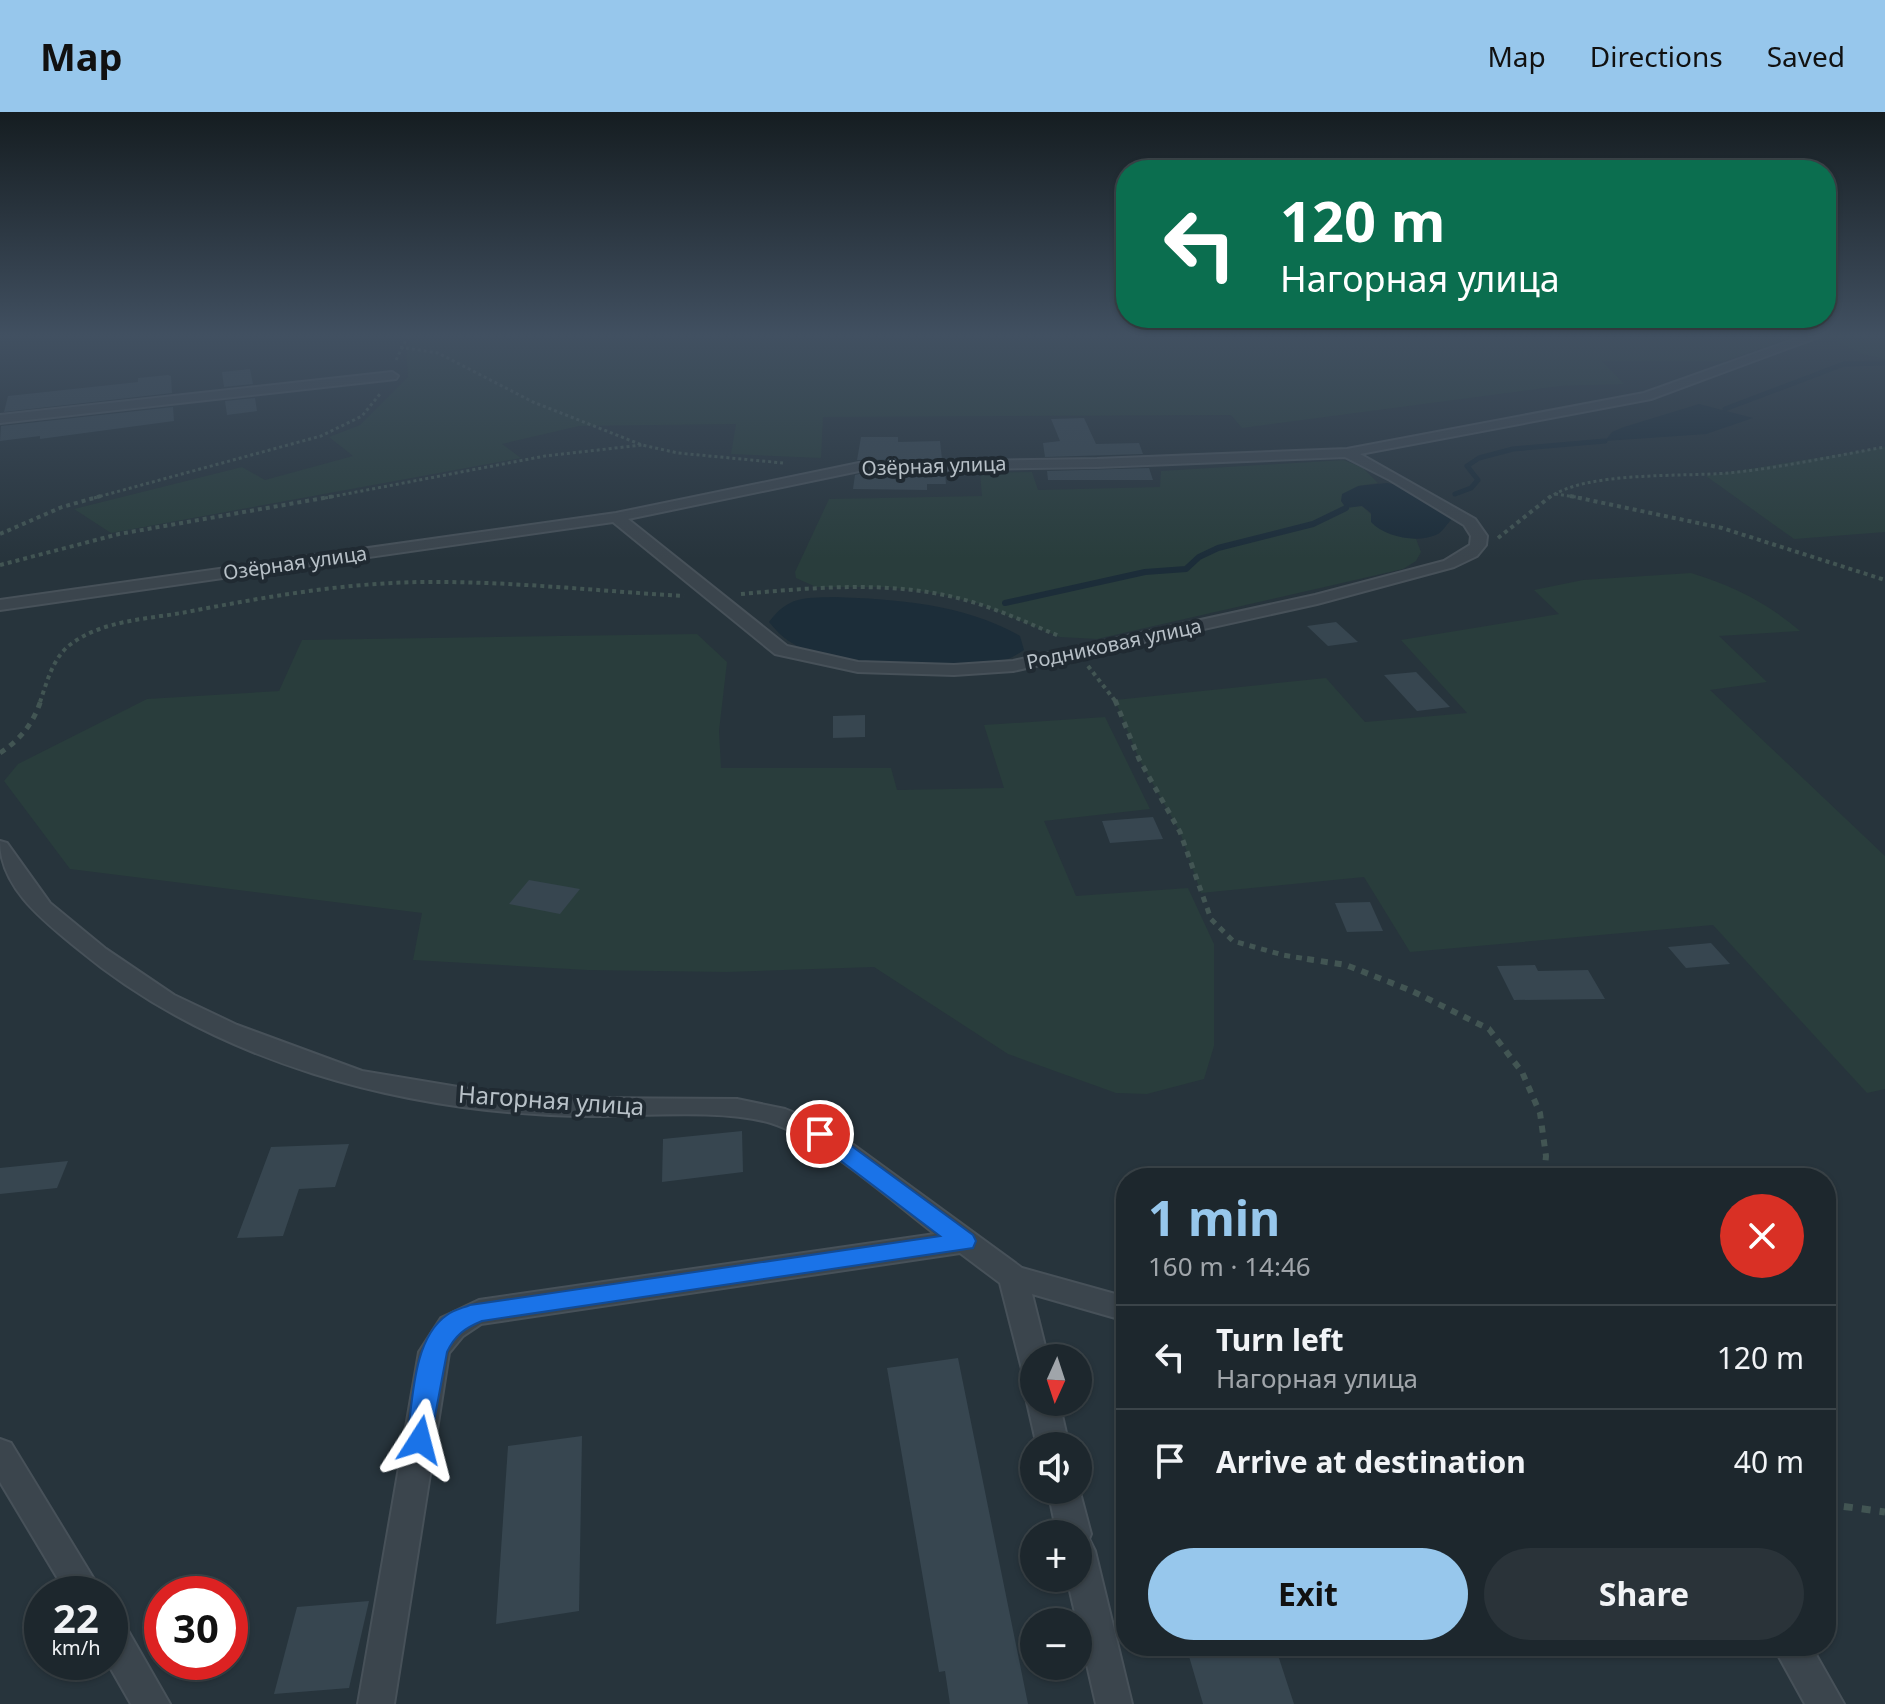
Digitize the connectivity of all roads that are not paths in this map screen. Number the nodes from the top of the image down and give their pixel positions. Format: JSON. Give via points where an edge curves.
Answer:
{"nodes":[{"id":1,"x":79,"y":410,"type":"edge"},
{"id":2,"x":1572,"y":410,"type":"edge"},
{"id":3,"x":0,"y":419,"type":"edge"},
{"id":4,"x":1347,"y":453,"type":"junction"},
{"id":5,"x":616,"y":517,"type":"junction"},
{"id":6,"x":0,"y":605,"type":"edge"},
{"id":7,"x":0,"y":847,"type":"edge"},
{"id":8,"x":964,"y":1241,"type":"junction"},
{"id":9,"x":1013,"y":1277,"type":"junction"},
{"id":10,"x":1116,"y":1306,"type":"edge"},
{"id":11,"x":1029,"y":1344,"type":"edge"},
{"id":12,"x":0,"y":1453,"type":"edge"},
{"id":13,"x":75,"y":1576,"type":"edge"},
{"id":14,"x":1088,"y":1592,"type":"edge"},
{"id":15,"x":1797,"y":1656,"type":"edge"},
{"id":16,"x":128,"y":1664,"type":"edge"},
{"id":17,"x":152,"y":1704,"type":"edge"},
{"id":18,"x":376,"y":1704,"type":"edge"},
{"id":19,"x":1114,"y":1704,"type":"edge"},
{"id":20,"x":1826,"y":1704,"type":"edge"}],
"edges":[{"from":1,"to":3,"type":"street"},
{"from":2,"to":4,"type":"street","name":"Озёрная улица"},
{"from":4,"to":5,"type":"street","name":"Озёрная улица","via":[[859,467]]},
{"from":4,"to":5,"type":"street","name":"Родниковая улица","via":[[1470,522],[1478,545],[1449,564],[1317,599],[1013,666],[954,670],[845,665],[781,650]]},
{"from":5,"to":6,"type":"street","name":"Озёрная улица"},
{"from":7,"to":8,"type":"street","name":"Нагорная улица","via":[[42,908],[98,954],[166,1000],[228,1031],[360,1079],[476,1099],[575,1107],[737,1108],[776,1115],[820,1134]]},
{"from":8,"to":9,"type":"street","name":"Нагорная улица"},
{"from":8,"to":18,"type":"street","via":[[479,1312],[456,1321],[434,1352]]},
{"from":9,"to":10,"type":"street","name":"Нагорная улица"},
{"from":9,"to":11,"type":"street"},
{"from":12,"to":13,"type":"street"},
{"from":14,"to":19,"type":"street"},
{"from":15,"to":20,"type":"street"},
{"from":16,"to":17,"type":"street"}]}
